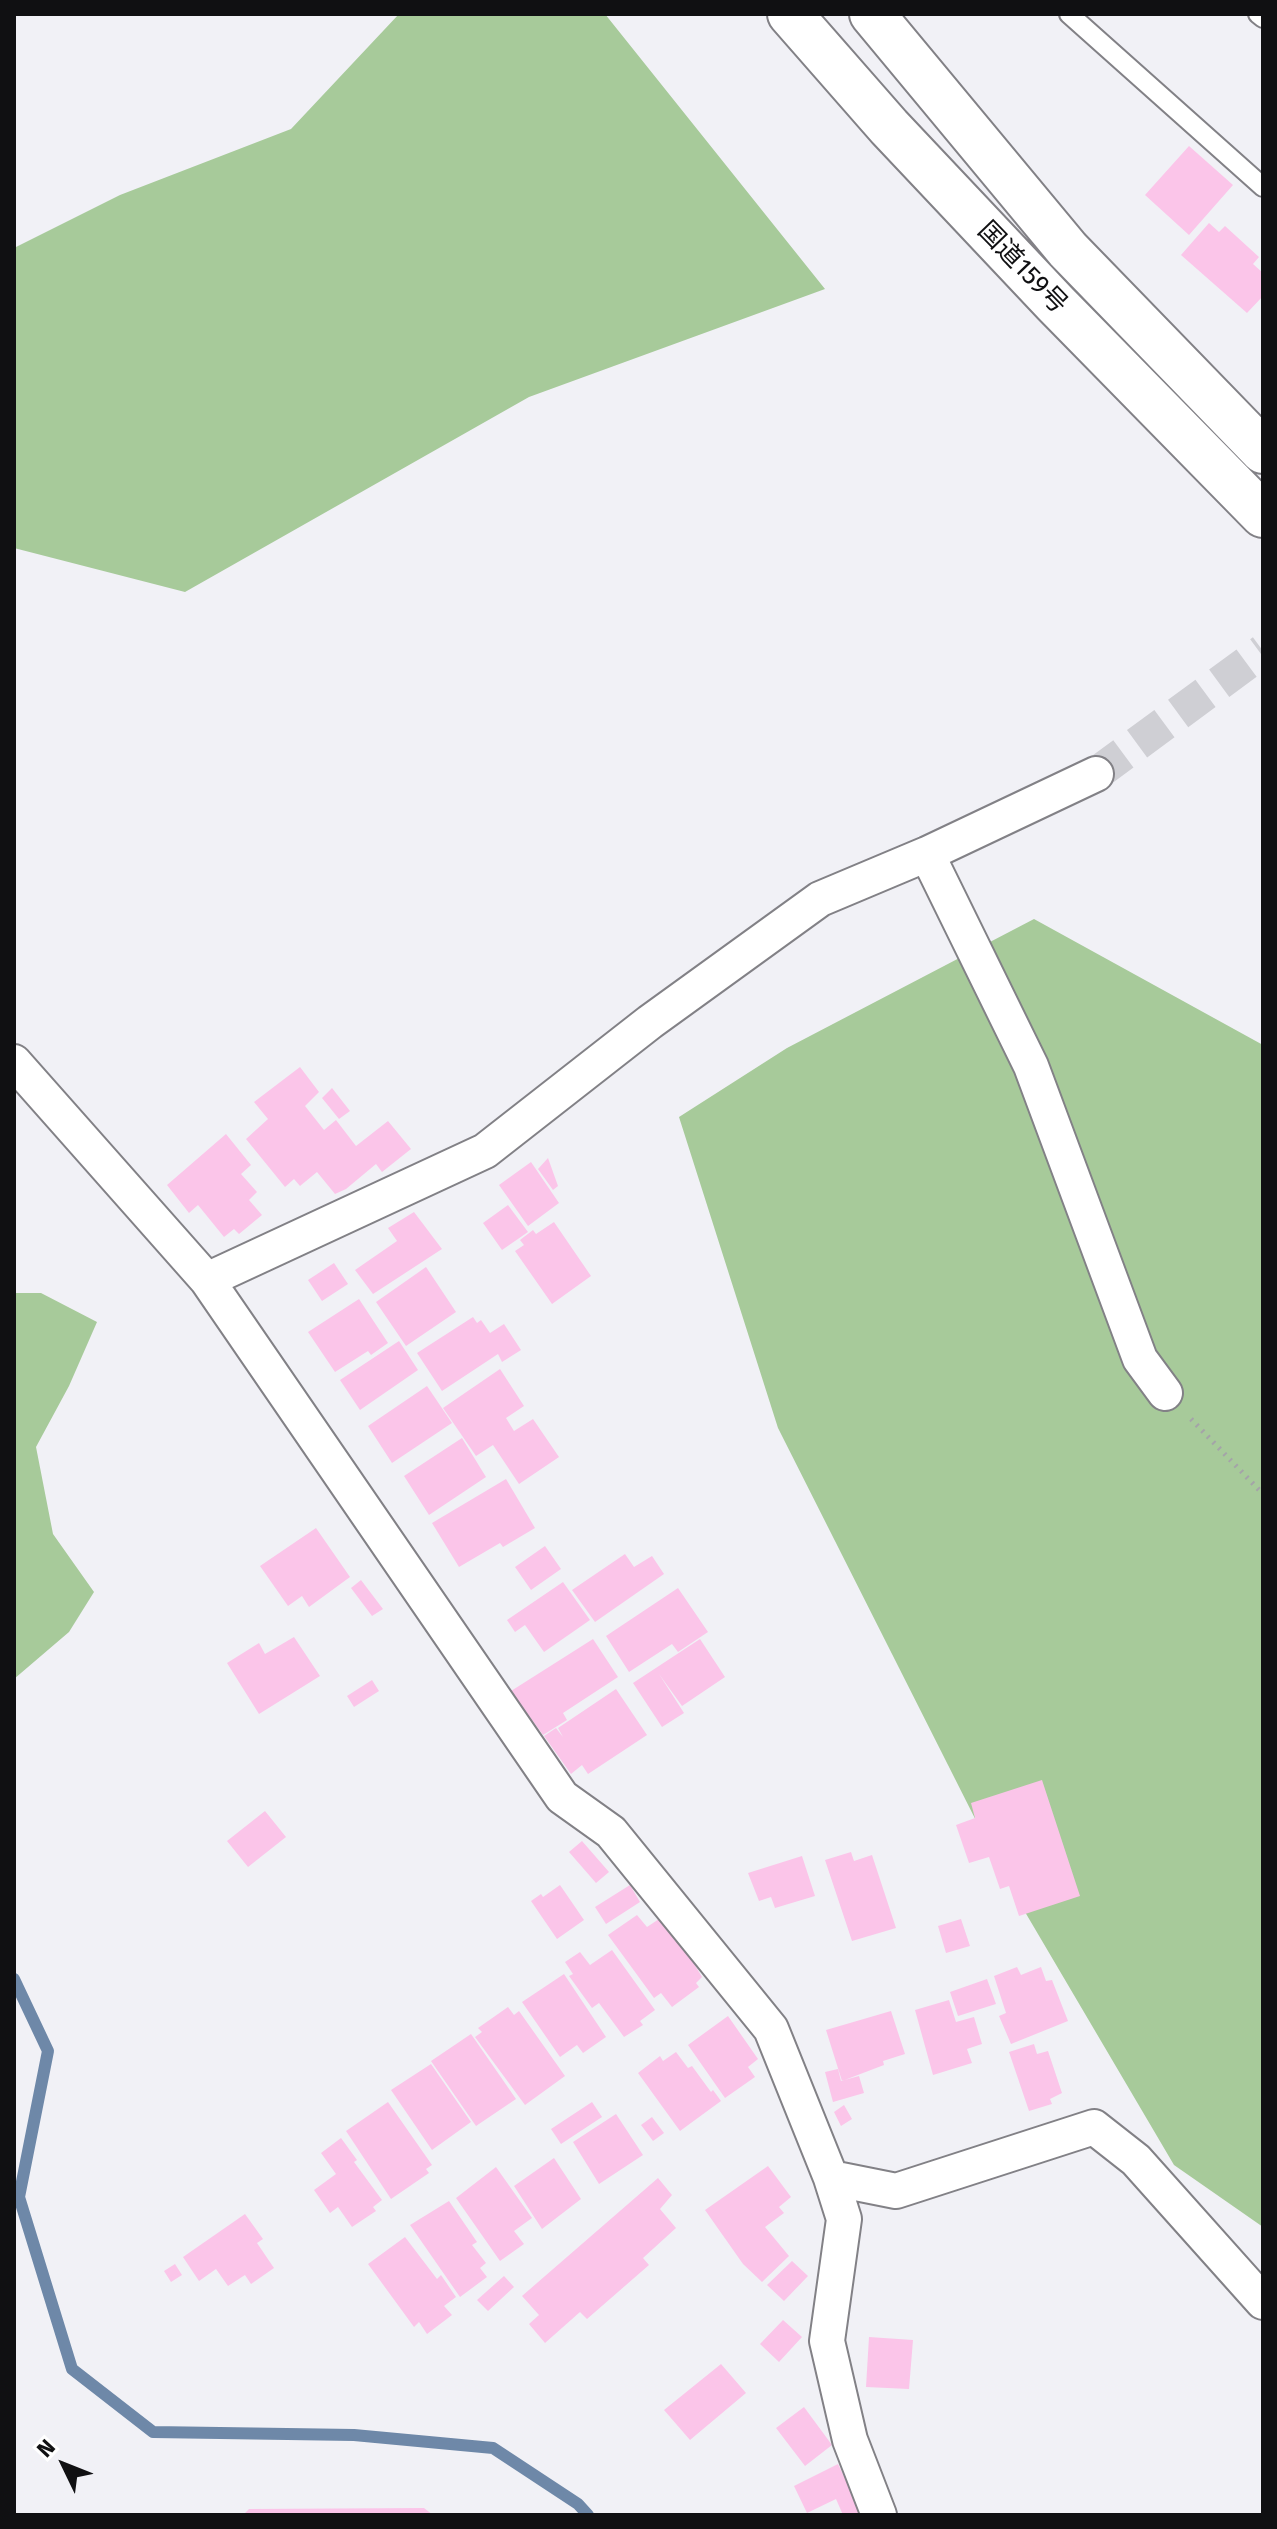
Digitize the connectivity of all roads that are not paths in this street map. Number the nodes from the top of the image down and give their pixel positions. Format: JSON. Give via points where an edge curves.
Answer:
{"nodes":[{"id":1,"x":790,"y":14,"type":"edge"},
{"id":2,"x":818,"y":14,"type":"edge"},
{"id":3,"x":872,"y":14,"type":"edge"},
{"id":4,"x":1069,"y":14,"type":"edge"},
{"id":5,"x":1258,"y":14,"type":"edge"},
{"id":6,"x":1263,"y":18,"type":"edge"},
{"id":7,"x":1263,"y":187,"type":"edge"},
{"id":8,"x":1263,"y":451,"type":"edge"},
{"id":9,"x":1263,"y":482,"type":"edge"},
{"id":10,"x":1263,"y":515,"type":"edge"},
{"id":11,"x":1096,"y":774,"type":"tunnel mouth"},
{"id":12,"x":927,"y":854,"type":"junction"},
{"id":13,"x":14,"y":1062,"type":"edge"},
{"id":14,"x":207,"y":1280,"type":"junction"},
{"id":15,"x":1165,"y":1393,"type":"road end"},
{"id":16,"x":831,"y":2178,"type":"junction"},
{"id":17,"x":1263,"y":2302,"type":"edge"},
{"id":18,"x":879,"y":2515,"type":"edge"}],
"edges":[{"from":1,"to":10,"type":"highway","name":"国道159号","via":[[1055,303]]},
{"from":2,"to":9,"type":"highway","name":"国道159号","via":[[1034,247]]},
{"from":3,"to":8,"type":"highway","via":[[1068,250]]},
{"from":4,"to":7,"type":"lane"},
{"from":5,"to":6,"type":"lane"},
{"from":11,"to":12,"type":"street"},
{"from":12,"to":14,"type":"street","via":[[820,899],[485,1151]]},
{"from":12,"to":15,"type":"street","via":[[1031,1066],[1140,1359]]},
{"from":13,"to":14,"type":"street"},
{"from":14,"to":16,"type":"street","via":[[562,1797],[611,1832],[771,2029]]},
{"from":16,"to":17,"type":"street","via":[[896,2191],[1094,2127],[1136,2160]]},
{"from":16,"to":18,"type":"street","via":[[844,2219],[827,2341],[850,2440]]}]}
